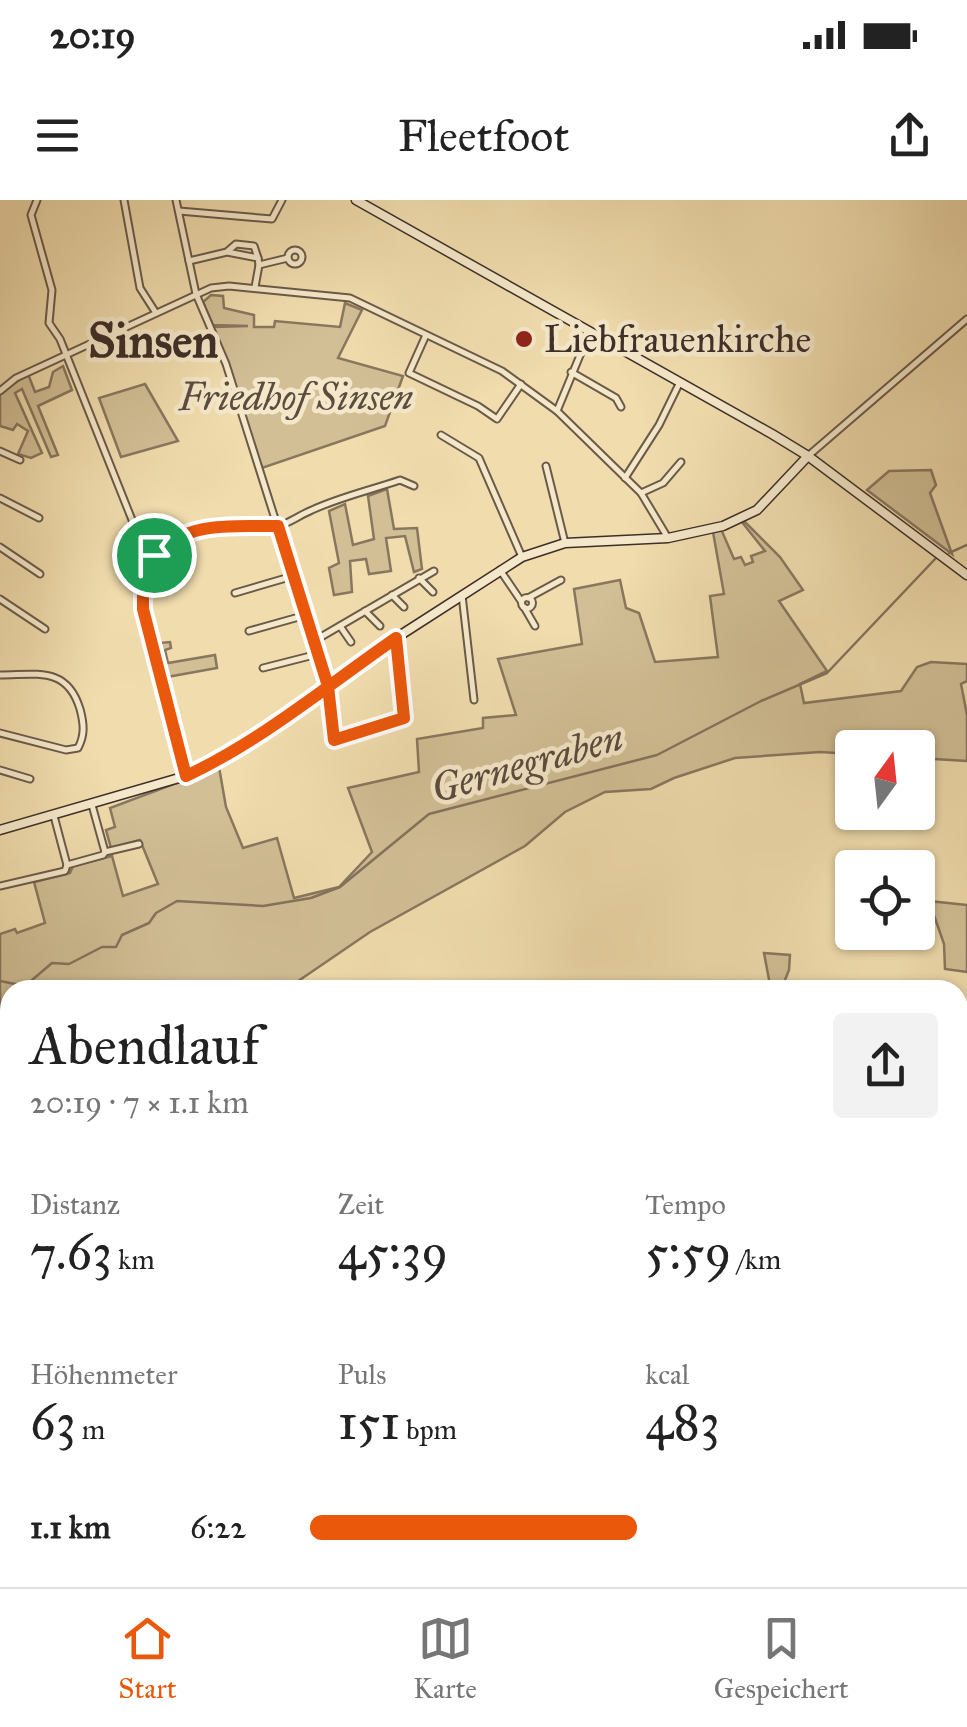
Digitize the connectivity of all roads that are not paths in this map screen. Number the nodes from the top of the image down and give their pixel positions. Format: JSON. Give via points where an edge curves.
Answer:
{"nodes":[{"id":1,"x":38,"y":200,"type":"edge"},
{"id":2,"x":124,"y":200,"type":"edge"},
{"id":3,"x":176,"y":200,"type":"edge"},
{"id":4,"x":282,"y":200,"type":"edge"},
{"id":5,"x":356,"y":200,"type":"edge"},
{"id":6,"x":178,"y":212,"type":"junction"},
{"id":7,"x":226,"y":252,"type":"junction"},
{"id":8,"x":288,"y":258,"type":"dead end"},
{"id":9,"x":189,"y":261,"type":"junction"},
{"id":10,"x":258,"y":262,"type":"junction"},
{"id":11,"x":255,"y":288,"type":"junction"},
{"id":12,"x":196,"y":294,"type":"junction"},
{"id":13,"x":156,"y":313,"type":"junction"},
{"id":14,"x":967,"y":320,"type":"edge"},
{"id":15,"x":590,"y":331,"type":"junction"},
{"id":16,"x":426,"y":334,"type":"junction"},
{"id":17,"x":65,"y":355,"type":"junction"},
{"id":18,"x":571,"y":372,"type":"junction"},
{"id":19,"x":680,"y":382,"type":"junction"},
{"id":20,"x":520,"y":384,"type":"junction"},
{"id":21,"x":0,"y":391,"type":"edge"},
{"id":22,"x":621,"y":407,"type":"dead end"},
{"id":23,"x":557,"y":410,"type":"junction"},
{"id":24,"x":441,"y":436,"type":"dead end"},
{"id":25,"x":0,"y":451,"type":"edge"},
{"id":26,"x":808,"y":456,"type":"junction"},
{"id":27,"x":20,"y":460,"type":"dead end"},
{"id":28,"x":681,"y":462,"type":"dead end"},
{"id":29,"x":546,"y":466,"type":"dead end"},
{"id":30,"x":625,"y":478,"type":"junction"},
{"id":31,"x":414,"y":486,"type":"dead end"},
{"id":32,"x":641,"y":493,"type":"junction"},
{"id":33,"x":0,"y":498,"type":"edge"},
{"id":34,"x":39,"y":518,"type":"dead end"},
{"id":35,"x":278,"y":526,"type":"junction"},
{"id":36,"x":668,"y":538,"type":"junction"},
{"id":37,"x":566,"y":543,"type":"junction"},
{"id":38,"x":0,"y":547,"type":"edge"},
{"id":39,"x":154,"y":555,"type":"junction"},
{"id":40,"x":522,"y":558,"type":"junction"},
{"id":41,"x":500,"y":570,"type":"junction"},
{"id":42,"x":434,"y":571,"type":"dead end"},
{"id":43,"x":40,"y":574,"type":"dead end"},
{"id":44,"x":967,"y":575,"type":"edge"},
{"id":45,"x":293,"y":576,"type":"junction"},
{"id":46,"x":419,"y":578,"type":"junction"},
{"id":47,"x":561,"y":580,"type":"dead end"},
{"id":48,"x":235,"y":592,"type":"dead end"},
{"id":49,"x":433,"y":592,"type":"dead end"},
{"id":50,"x":392,"y":594,"type":"junction"},
{"id":51,"x":462,"y":595,"type":"junction"},
{"id":52,"x":0,"y":599,"type":"edge"},
{"id":53,"x":524,"y":602,"type":"junction"},
{"id":54,"x":404,"y":607,"type":"dead end"},
{"id":55,"x":365,"y":611,"type":"junction"},
{"id":56,"x":306,"y":615,"type":"junction"},
{"id":57,"x":340,"y":626,"type":"junction"},
{"id":58,"x":380,"y":626,"type":"dead end"},
{"id":59,"x":535,"y":626,"type":"dead end"},
{"id":60,"x":45,"y":629,"type":"dead end"},
{"id":61,"x":250,"y":630,"type":"dead end"},
{"id":62,"x":396,"y":638,"type":"junction"},
{"id":63,"x":314,"y":641,"type":"junction"},
{"id":64,"x":350,"y":642,"type":"dead end"},
{"id":65,"x":318,"y":654,"type":"junction"},
{"id":66,"x":263,"y":668,"type":"dead end"},
{"id":67,"x":0,"y":675,"type":"edge"},
{"id":68,"x":328,"y":686,"type":"junction"},
{"id":69,"x":474,"y":700,"type":"dead end"},
{"id":70,"x":0,"y":734,"type":"edge"},
{"id":71,"x":0,"y":770,"type":"edge"},
{"id":72,"x":186,"y":776,"type":"junction"},
{"id":73,"x":30,"y":779,"type":"dead end"},
{"id":74,"x":92,"y":806,"type":"junction"},
{"id":75,"x":54,"y":816,"type":"junction"},
{"id":76,"x":0,"y":830,"type":"edge"},
{"id":77,"x":139,"y":844,"type":"dead end"},
{"id":78,"x":105,"y":852,"type":"junction"},
{"id":79,"x":67,"y":865,"type":"junction"},
{"id":80,"x":0,"y":886,"type":"edge"}],
"edges":[{"from":1,"to":17,"type":"street","via":[[31,215],[52,290],[49,323]]},
{"from":2,"to":13,"type":"street","via":[[140,288]]},
{"from":3,"to":6,"type":"street"},
{"from":4,"to":6,"type":"street","via":[[272,220]]},
{"from":5,"to":15,"type":"street"},
{"from":6,"to":9,"type":"street"},
{"from":7,"to":9,"type":"street"},
{"from":7,"to":10,"type":"street"},
{"from":7,"to":10,"type":"street","via":[[236,244],[254,246]]},
{"from":8,"to":10,"type":"street"},
{"from":9,"to":12,"type":"street"},
{"from":10,"to":11,"type":"street"},
{"from":11,"to":12,"type":"street"},
{"from":11,"to":16,"type":"street","via":[[350,298]]},
{"from":12,"to":13,"type":"street"},
{"from":12,"to":35,"type":"street"},
{"from":13,"to":17,"type":"street"},
{"from":14,"to":26,"type":"street"},
{"from":15,"to":18,"type":"street"},
{"from":15,"to":19,"type":"street"},
{"from":16,"to":20,"type":"street"},
{"from":16,"to":20,"type":"street","via":[[409,373],[497,419]]},
{"from":17,"to":21,"type":"street"},
{"from":17,"to":39,"type":"street","via":[[142,543]]},
{"from":18,"to":22,"type":"street"},
{"from":18,"to":23,"type":"street"},
{"from":19,"to":26,"type":"street"},
{"from":19,"to":30,"type":"street"},
{"from":20,"to":23,"type":"street"},
{"from":23,"to":30,"type":"street"},
{"from":24,"to":40,"type":"street","via":[[479,458]]},
{"from":25,"to":27,"type":"street"},
{"from":26,"to":36,"type":"street","via":[[756,510],[711,530]]},
{"from":26,"to":44,"type":"street"},
{"from":28,"to":32,"type":"street","via":[[663,483]]},
{"from":29,"to":37,"type":"street"},
{"from":30,"to":32,"type":"street"},
{"from":31,"to":35,"type":"street","via":[[400,480]]},
{"from":32,"to":36,"type":"street"},
{"from":33,"to":34,"type":"street"},
{"from":35,"to":39,"type":"street","via":[[202,528]]},
{"from":35,"to":45,"type":"street"},
{"from":36,"to":37,"type":"street"},
{"from":37,"to":40,"type":"street"},
{"from":38,"to":43,"type":"street"},
{"from":39,"to":72,"type":"street","via":[[143,609]]},
{"from":40,"to":41,"type":"street"},
{"from":41,"to":51,"type":"street"},
{"from":41,"to":53,"type":"street"},
{"from":42,"to":46,"type":"street"},
{"from":45,"to":48,"type":"street"},
{"from":45,"to":56,"type":"street"},
{"from":46,"to":49,"type":"street"},
{"from":46,"to":50,"type":"street"},
{"from":47,"to":53,"type":"street"},
{"from":50,"to":54,"type":"street"},
{"from":50,"to":55,"type":"street"},
{"from":51,"to":62,"type":"street"},
{"from":51,"to":69,"type":"street"},
{"from":52,"to":60,"type":"street"},
{"from":53,"to":59,"type":"street"},
{"from":55,"to":57,"type":"street"},
{"from":55,"to":58,"type":"street"},
{"from":56,"to":61,"type":"street"},
{"from":56,"to":63,"type":"street"},
{"from":57,"to":63,"type":"street"},
{"from":57,"to":64,"type":"street"},
{"from":62,"to":68,"type":"street"},
{"from":62,"to":68,"type":"street","via":[[404,718],[334,740]]},
{"from":63,"to":65,"type":"street"},
{"from":65,"to":66,"type":"street"},
{"from":65,"to":68,"type":"street"},
{"from":67,"to":70,"type":"street","via":[[48,674],[65,681],[78,703],[84,736],[78,748],[66,750]]},
{"from":68,"to":72,"type":"street"},
{"from":71,"to":73,"type":"street"},
{"from":72,"to":74,"type":"street"},
{"from":74,"to":75,"type":"street"},
{"from":74,"to":78,"type":"street"},
{"from":75,"to":76,"type":"street"},
{"from":75,"to":79,"type":"street"},
{"from":77,"to":78,"type":"street"},
{"from":78,"to":79,"type":"street"},
{"from":79,"to":80,"type":"street","via":[[65,871]]}]}
